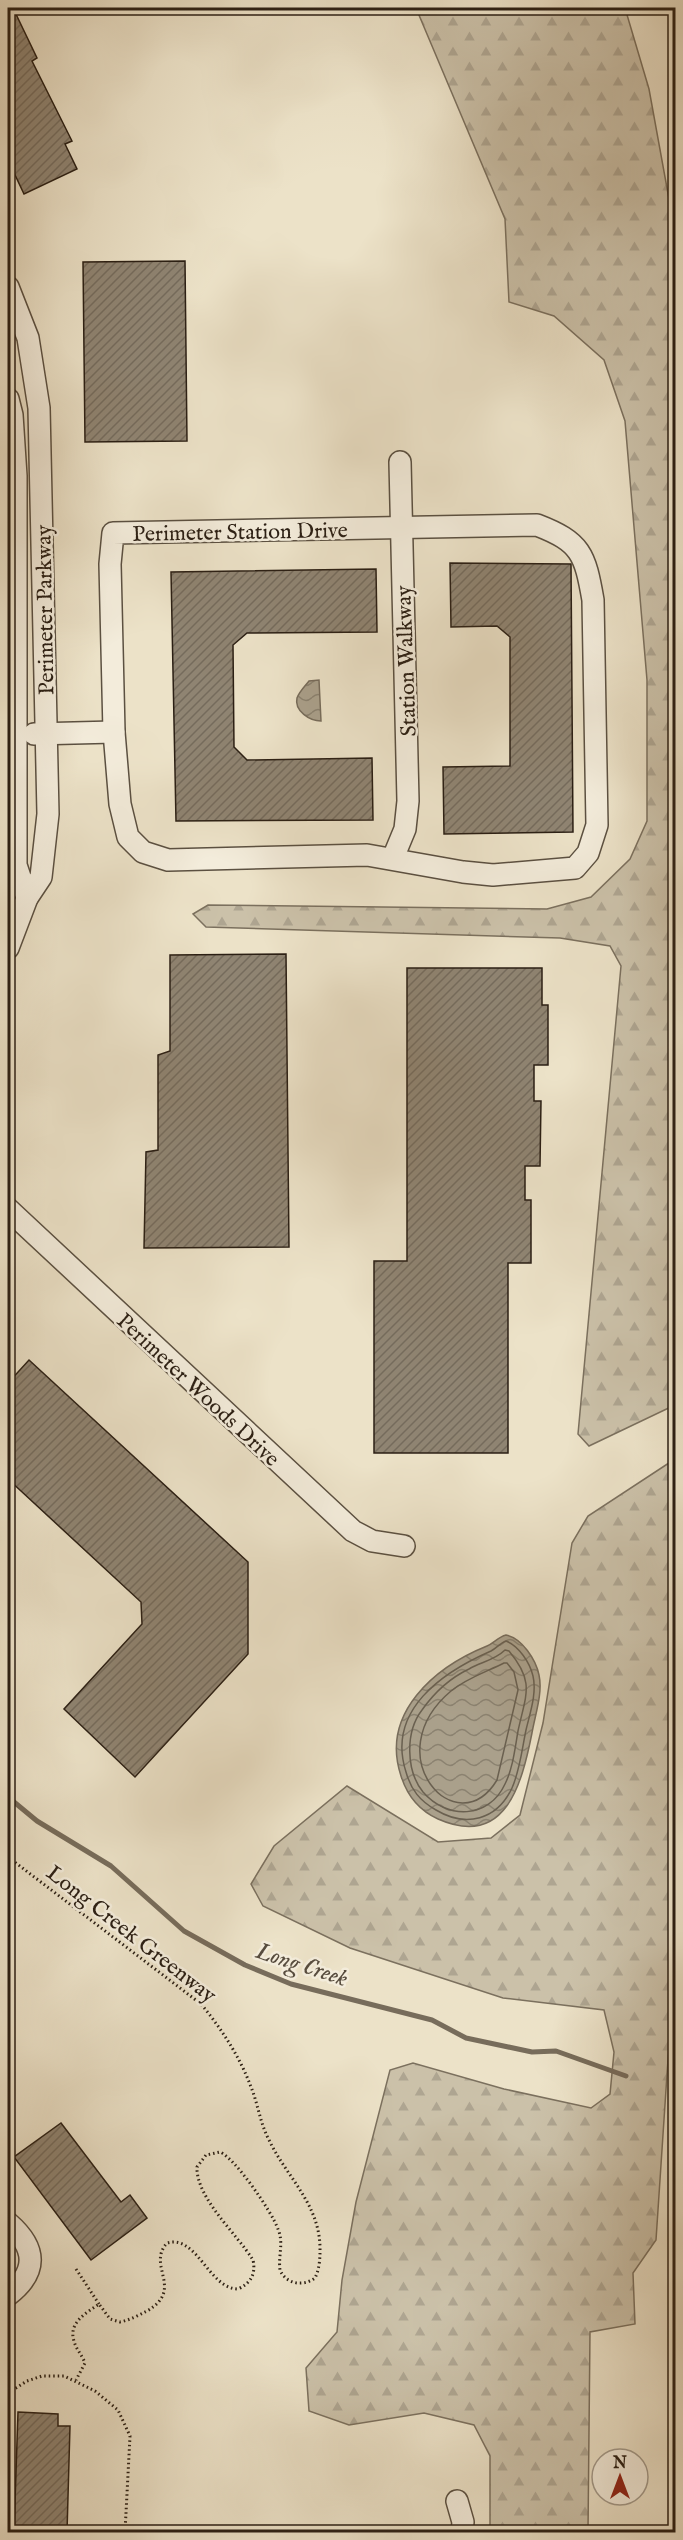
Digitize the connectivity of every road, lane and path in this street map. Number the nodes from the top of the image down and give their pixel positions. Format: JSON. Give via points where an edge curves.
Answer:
{"nodes":[{"id":1,"x":8,"y":287,"type":"edge"},
{"id":2,"x":8,"y":399,"type":"edge"},
{"id":3,"x":400,"y":462,"type":"dead end"},
{"id":4,"x":42,"y":475,"type":"junction"},
{"id":5,"x":16,"y":476,"type":"junction"},
{"id":6,"x":402,"y":527,"type":"junction"},
{"id":7,"x":114,"y":732,"type":"junction"},
{"id":8,"x":46,"y":733,"type":"junction"},
{"id":9,"x":12,"y":734,"type":"edge"},
{"id":10,"x":393,"y":858,"type":"junction"},
{"id":11,"x":27,"y":898,"type":"junction"},
{"id":12,"x":8,"y":948,"type":"edge"},
{"id":13,"x":8,"y":1209,"type":"edge"},
{"id":14,"x":404,"y":1546,"type":"dead end"},
{"id":15,"x":8,"y":1857,"type":"edge"},
{"id":16,"x":8,"y":2223,"type":"edge"},
{"id":17,"x":76,"y":2269,"type":"dead end"},
{"id":18,"x":8,"y":2295,"type":"edge"},
{"id":19,"x":99,"y":2304,"type":"junction"},
{"id":20,"x":76,"y":2380,"type":"junction"},
{"id":21,"x":8,"y":2393,"type":"edge"},
{"id":22,"x":457,"y":2501,"type":"dead end"},
{"id":23,"x":125,"y":2532,"type":"edge"},
{"id":24,"x":462,"y":2532,"type":"edge"}],
"edges":[{"from":1,"to":4,"type":"street","name":"Perimeter Parkway","via":[[28,338],[39,408]]},
{"from":2,"to":5,"type":"street","name":"Perimeter Parkway"},
{"from":3,"to":6,"type":"street","name":"Station Walkway"},
{"from":4,"to":5,"type":"street"},
{"from":4,"to":8,"type":"street","name":"Perimeter Parkway"},
{"from":5,"to":9,"type":"street","name":"Perimeter Parkway"},
{"from":6,"to":7,"type":"street","name":"Perimeter Station Drive","via":[[113,533],[110,564]]},
{"from":6,"to":10,"type":"street","name":"Station Walkway","via":[[408,801],[405,829]]},
{"from":6,"to":10,"type":"street","name":"Perimeter Station Drive","via":[[537,525],[563,535],[579,550],[588,571],[593,600],[597,825],[588,853],[575,868],[493,875]]},
{"from":7,"to":8,"type":"street"},
{"from":7,"to":10,"type":"street","name":"Perimeter Station Drive","via":[[120,804],[128,837],[143,852],[168,860],[331,855]]},
{"from":8,"to":9,"type":"street"},
{"from":8,"to":11,"type":"street","name":"Perimeter Parkway","via":[[48,814],[44,863],[41,877]]},
{"from":9,"to":11,"type":"street","name":"Perimeter Parkway","via":[[16,865]]},
{"from":11,"to":12,"type":"street","name":"Perimeter Parkway"},
{"from":13,"to":14,"type":"street","name":"Perimeter Woods Drive","via":[[353,1532],[372,1541]]},
{"from":15,"to":19,"type":"path","name":"Long Creek Greenway","via":[[201,2004],[246,2073],[263,2125],[303,2192],[318,2229],[317,2274],[312,2280],[297,2284],[282,2274],[279,2266],[282,2246],[275,2222],[237,2165],[225,2154],[214,2152],[199,2162],[198,2180],[253,2260],[249,2282],[238,2289],[228,2288],[187,2246],[174,2241],[161,2254],[166,2289],[158,2304],[120,2322],[110,2319]]},
{"from":16,"to":18,"type":"street","via":[[26,2244],[30,2258],[22,2284]]},
{"from":17,"to":19,"type":"path"},
{"from":19,"to":20,"type":"path","via":[[74,2327],[73,2340],[85,2363]]},
{"from":20,"to":21,"type":"path","via":[[42,2376]]},
{"from":20,"to":23,"type":"path","via":[[118,2410],[130,2436]]},
{"from":22,"to":24,"type":"street"}]}
